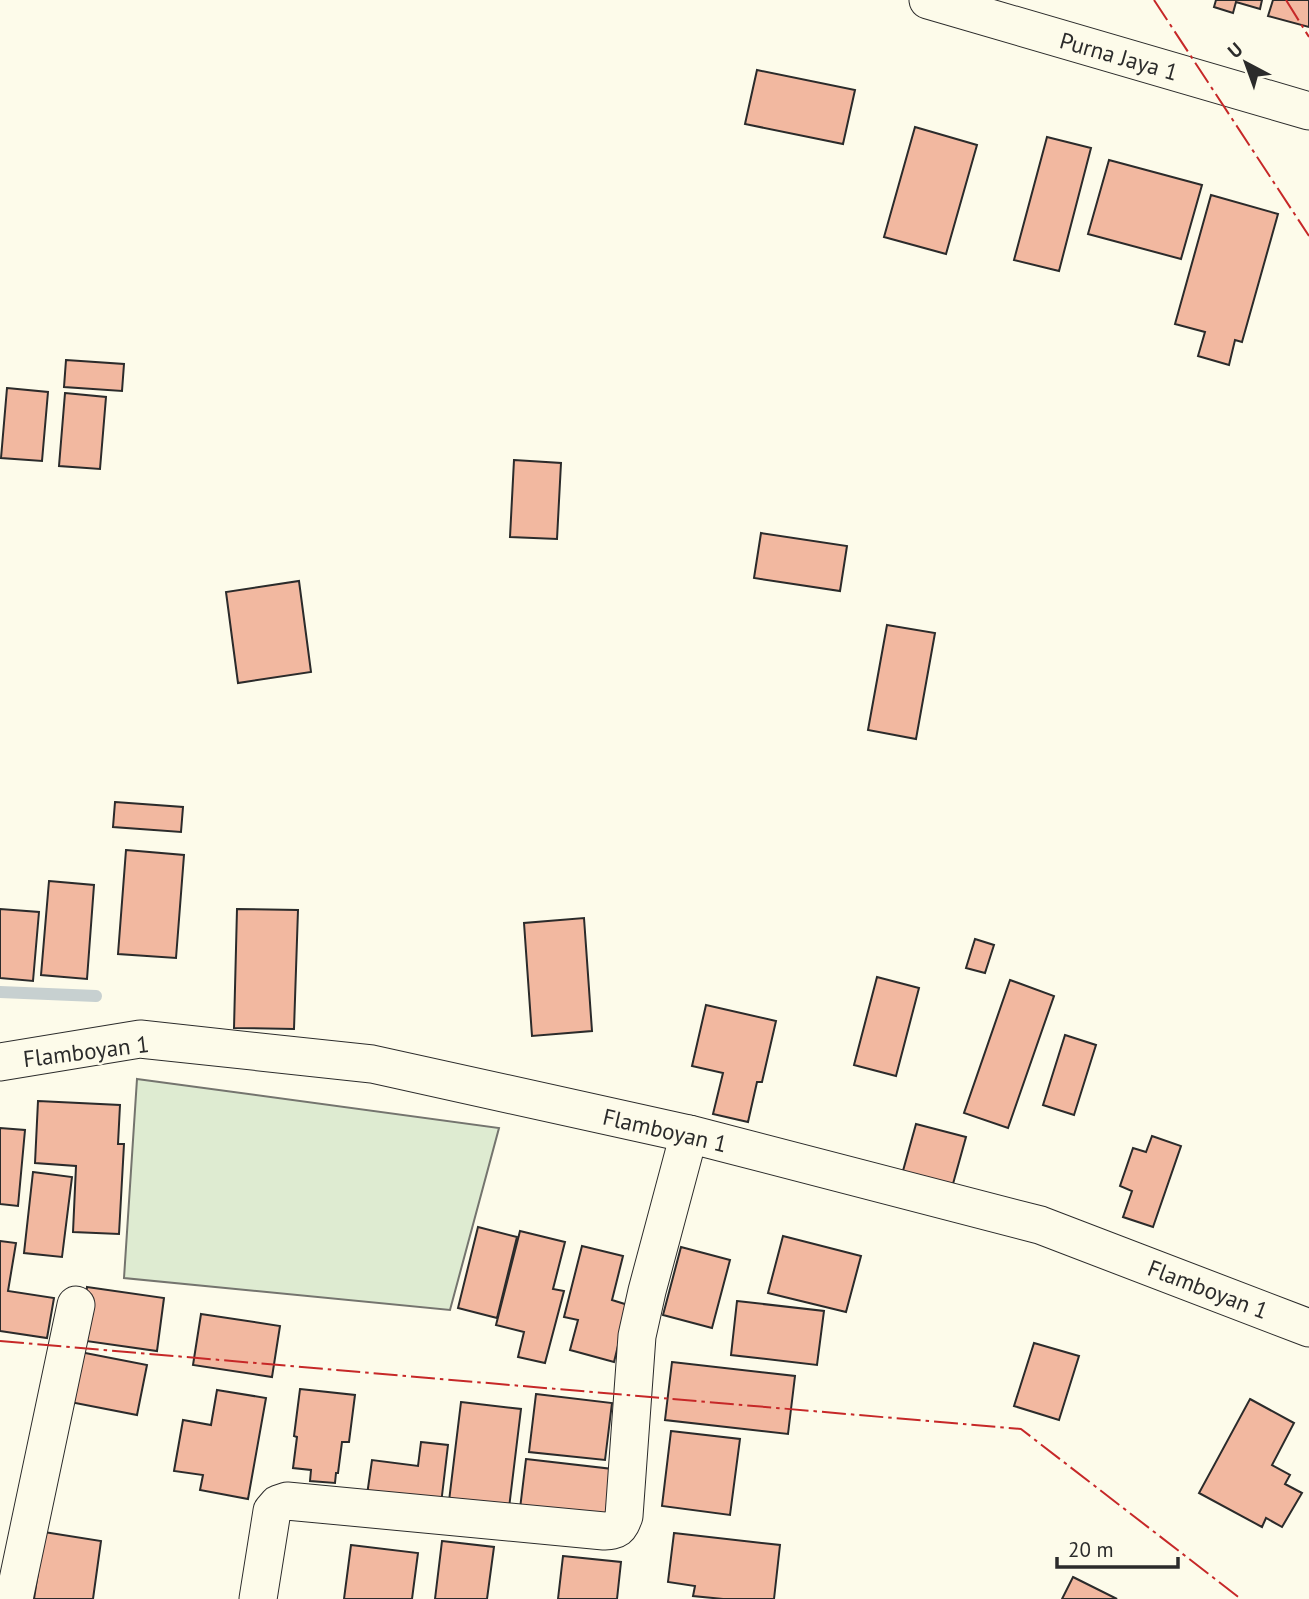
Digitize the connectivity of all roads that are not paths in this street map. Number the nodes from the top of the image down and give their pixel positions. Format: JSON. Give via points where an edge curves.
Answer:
{"nodes":[{"id":1,"x":928,"y":0,"type":"edge"},
{"id":2,"x":1309,"y":111,"type":"edge"},
{"id":3,"x":0,"y":1062,"type":"edge"},
{"id":4,"x":689,"y":1134,"type":"junction"},
{"id":5,"x":76,"y":1305,"type":"dead end"},
{"id":6,"x":1309,"y":1328,"type":"edge"},
{"id":7,"x":13,"y":1599,"type":"edge"},
{"id":8,"x":258,"y":1599,"type":"edge"}],
"edges":[{"from":1,"to":2,"type":"street","name":"Purna Jaya 1"},
{"from":3,"to":4,"type":"street","name":"Flamboyan 1","via":[[140,1039],[373,1064]]},
{"from":4,"to":6,"type":"street","name":"Flamboyan 1","via":[[1040,1225]]},
{"from":4,"to":8,"type":"street","via":[[637,1336],[620,1528],[604,1531],[287,1501],[272,1511]]},
{"from":5,"to":7,"type":"street"}]}
